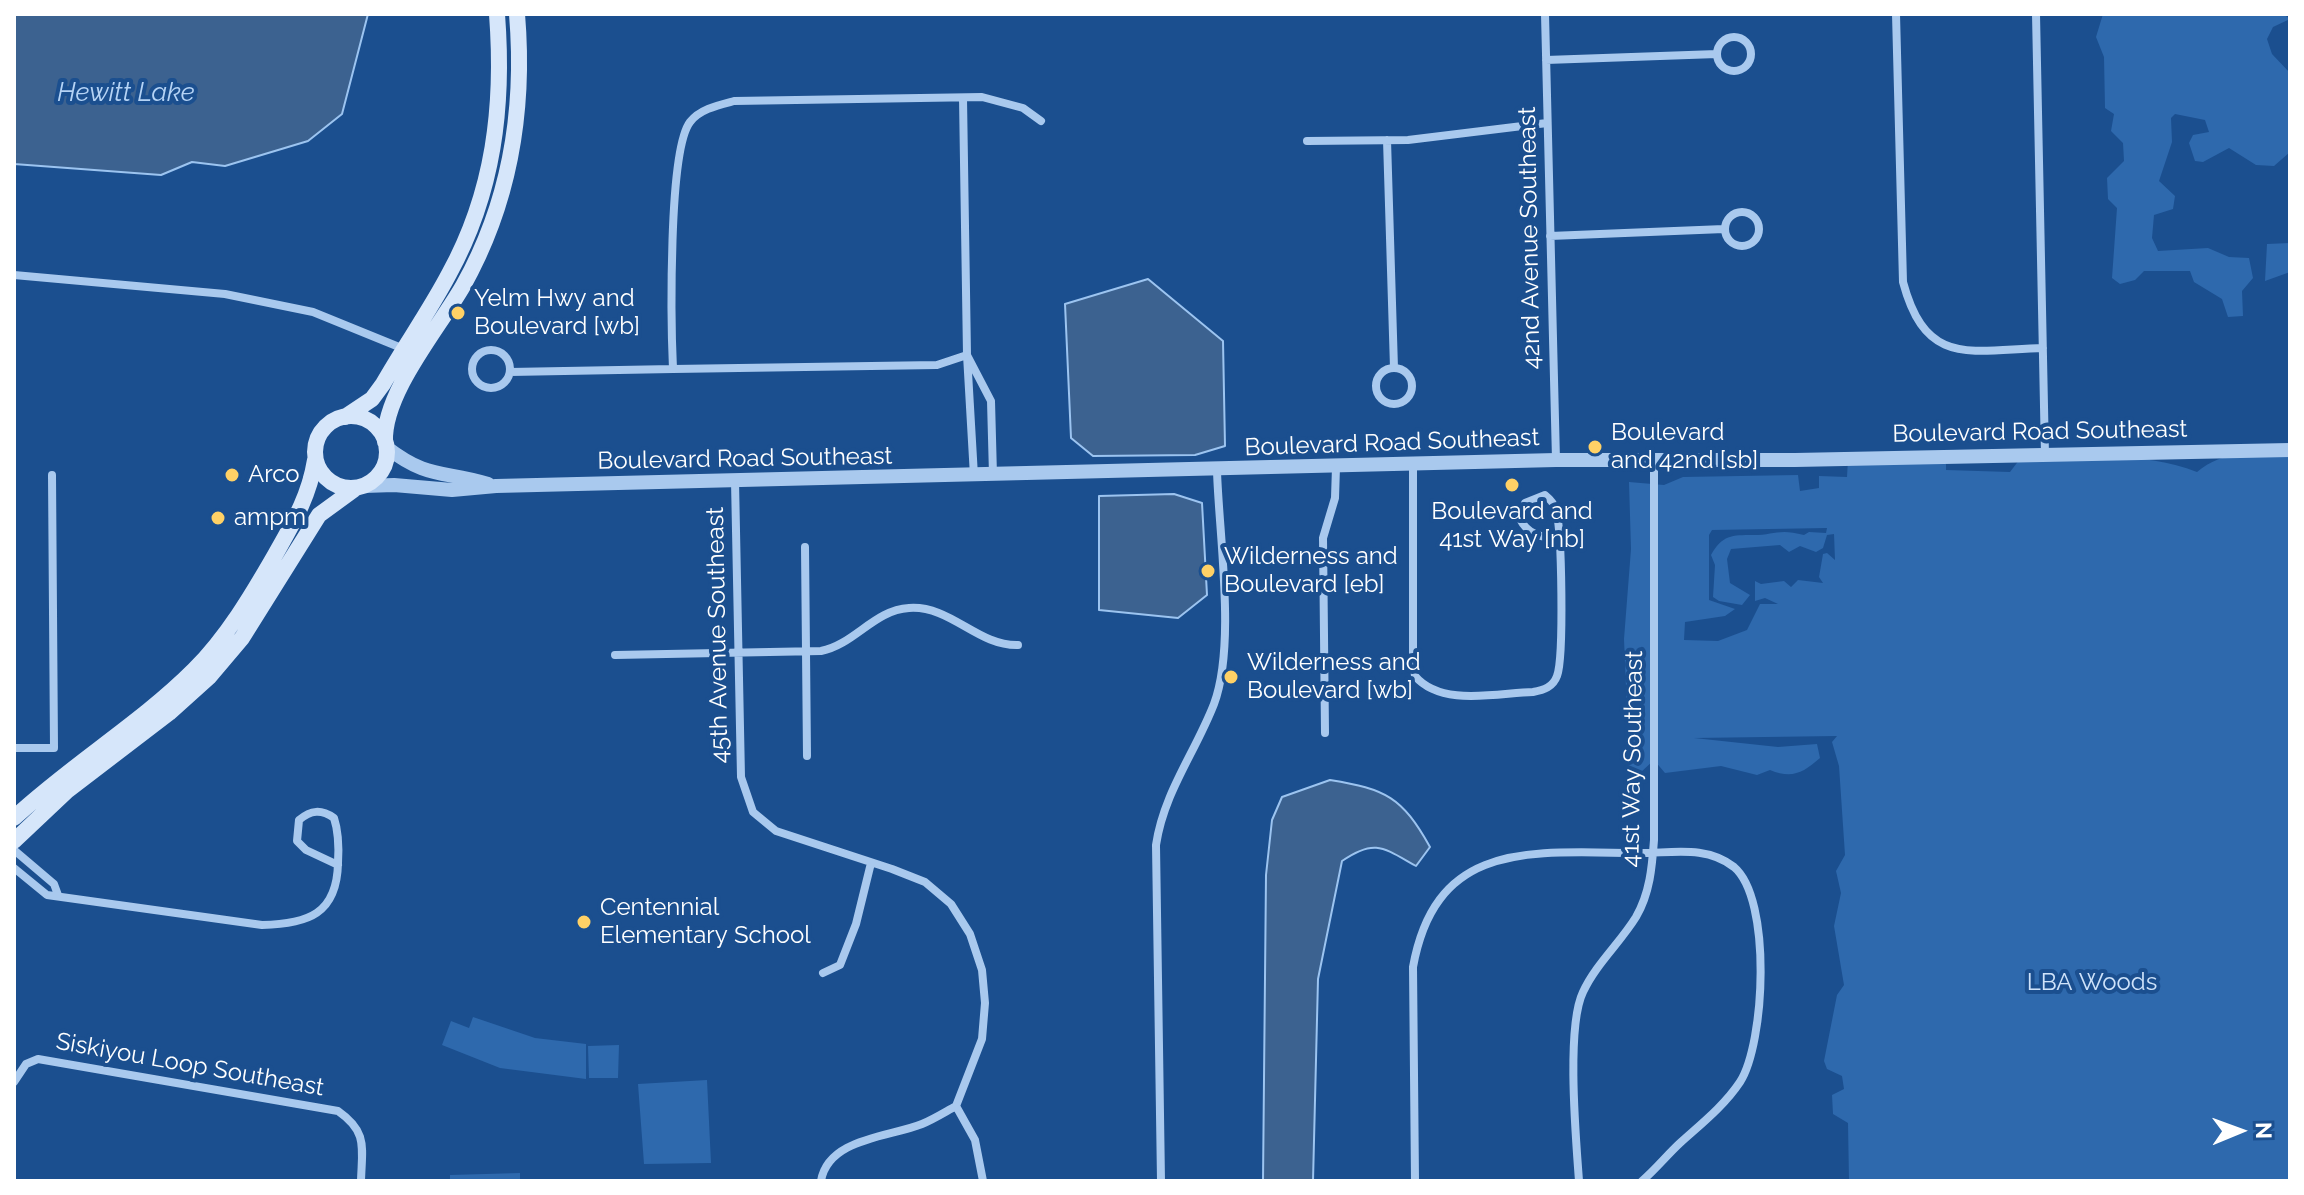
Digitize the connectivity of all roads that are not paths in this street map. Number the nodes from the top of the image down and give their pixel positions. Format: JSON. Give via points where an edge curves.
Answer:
{"nodes":[{"id":1,"x":497,"y":14,"type":"edge"},
{"id":2,"x":517,"y":14,"type":"edge"},
{"id":3,"x":1545,"y":14,"type":"edge"},
{"id":4,"x":1896,"y":14,"type":"edge"},
{"id":5,"x":2036,"y":14,"type":"edge"},
{"id":6,"x":1717,"y":54,"type":"junction"},
{"id":7,"x":1546,"y":60,"type":"junction"},
{"id":8,"x":963,"y":98,"type":"junction"},
{"id":9,"x":1041,"y":121,"type":"dead end"},
{"id":10,"x":1547,"y":123,"type":"junction"},
{"id":11,"x":1387,"y":140,"type":"junction"},
{"id":12,"x":1307,"y":141,"type":"dead end"},
{"id":13,"x":1724,"y":229,"type":"junction"},
{"id":14,"x":1550,"y":236,"type":"junction"},
{"id":15,"x":14,"y":275,"type":"edge"},
{"id":16,"x":2043,"y":348,"type":"junction"},
{"id":17,"x":405,"y":349,"type":"junction"},
{"id":18,"x":967,"y":355,"type":"junction"},
{"id":19,"x":1394,"y":368,"type":"junction"},
{"id":20,"x":673,"y":369,"type":"junction"},
{"id":21,"x":510,"y":372,"type":"junction"},
{"id":22,"x":345,"y":417,"type":"junction"},
{"id":23,"x":386,"y":445,"type":"junction"},
{"id":24,"x":2290,"y":449,"type":"edge"},
{"id":25,"x":2045,"y":455,"type":"junction"},
{"id":26,"x":315,"y":460,"type":"junction"},
{"id":27,"x":1556,"y":460,"type":"junction"},
{"id":28,"x":1654,"y":460,"type":"junction"},
{"id":29,"x":1413,"y":465,"type":"junction"},
{"id":30,"x":1336,"y":467,"type":"junction"},
{"id":31,"x":1217,"y":471,"type":"junction"},
{"id":32,"x":52,"y":475,"type":"dead end"},
{"id":33,"x":993,"y":476,"type":"junction"},
{"id":34,"x":974,"y":477,"type":"junction"},
{"id":35,"x":735,"y":481,"type":"junction"},
{"id":36,"x":496,"y":486,"type":"junction"},
{"id":37,"x":360,"y":487,"type":"junction"},
{"id":38,"x":1558,"y":539,"type":"junction"},
{"id":39,"x":805,"y":547,"type":"dead end"},
{"id":40,"x":1018,"y":645,"type":"dead end"},
{"id":41,"x":806,"y":651,"type":"junction"},
{"id":42,"x":739,"y":652,"type":"junction"},
{"id":43,"x":615,"y":655,"type":"dead end"},
{"id":44,"x":1325,"y":733,"type":"dead end"},
{"id":45,"x":14,"y":748,"type":"edge"},
{"id":46,"x":807,"y":756,"type":"dead end"},
{"id":47,"x":14,"y":818,"type":"edge"},
{"id":48,"x":14,"y":841,"type":"edge"},
{"id":49,"x":14,"y":850,"type":"edge"},
{"id":50,"x":1653,"y":852,"type":"junction"},
{"id":51,"x":871,"y":863,"type":"junction"},
{"id":52,"x":338,"y":865,"type":"junction"},
{"id":53,"x":14,"y":868,"type":"edge"},
{"id":54,"x":58,"y":895,"type":"junction"},
{"id":55,"x":823,"y":973,"type":"dead end"},
{"id":56,"x":14,"y":1082,"type":"edge"},
{"id":57,"x":956,"y":1106,"type":"junction"},
{"id":58,"x":361,"y":1181,"type":"edge"},
{"id":59,"x":821,"y":1181,"type":"edge"},
{"id":60,"x":983,"y":1181,"type":"edge"},
{"id":61,"x":1161,"y":1181,"type":"edge"},
{"id":62,"x":1415,"y":1181,"type":"edge"},
{"id":63,"x":1579,"y":1181,"type":"edge"},
{"id":64,"x":1642,"y":1181,"type":"edge"}],
"edges":[{"from":1,"to":17,"type":"main road","via":[[500,100],[486,182],[461,251]]},
{"from":2,"to":23,"type":"main road","via":[[519,101],[497,208],[464,284],[394,399]]},
{"from":3,"to":7,"type":"street","name":"42nd Avenue Southeast"},
{"from":4,"to":16,"type":"street","via":[[1903,282],[1911,314],[1926,333],[1948,347]]},
{"from":5,"to":16,"type":"street"},
{"from":6,"to":6,"type":"street","via":[[1721,66],[1731,71],[1747,65],[1751,53],[1742,38],[1730,37],[1720,43]]},
{"from":6,"to":7,"type":"street"},
{"from":7,"to":10,"type":"street","name":"42nd Avenue Southeast"},
{"from":8,"to":9,"type":"street","via":[[1001,100]]},
{"from":8,"to":18,"type":"street"},
{"from":8,"to":20,"type":"street","via":[[734,101],[691,120],[682,136],[678,166]]},
{"from":10,"to":11,"type":"street"},
{"from":10,"to":14,"type":"street","name":"42nd Avenue Southeast"},
{"from":11,"to":12,"type":"street"},
{"from":11,"to":19,"type":"street"},
{"from":13,"to":13,"type":"street","via":[[1732,243],[1742,246],[1753,243],[1759,228],[1751,214],[1741,211],[1731,215]]},
{"from":13,"to":14,"type":"street"},
{"from":14,"to":27,"type":"street","name":"42nd Avenue Southeast"},
{"from":15,"to":17,"type":"street","via":[[225,294],[313,312]]},
{"from":16,"to":25,"type":"street"},
{"from":17,"to":22,"type":"main road","via":[[372,399]]},
{"from":18,"to":20,"type":"street","via":[[937,365]]},
{"from":18,"to":33,"type":"street","via":[[991,401]]},
{"from":18,"to":34,"type":"street"},
{"from":19,"to":19,"type":"street","via":[[1379,376],[1376,386],[1380,397],[1395,404],[1405,400],[1412,385],[1404,371]]},
{"from":20,"to":21,"type":"street"},
{"from":21,"to":21,"type":"street","via":[[507,360],[493,350],[476,357],[472,368],[475,381],[486,388],[498,387]]},
{"from":22,"to":23,"type":"main road","via":[[374,425]]},
{"from":22,"to":26,"type":"main road","via":[[321,432]]},
{"from":23,"to":36,"type":"street","name":"Boulevard Road Southeast","via":[[412,466]]},
{"from":23,"to":37,"type":"main road","via":[[380,473]]},
{"from":24,"to":25,"type":"street","name":"Boulevard Road Southeast"},
{"from":25,"to":28,"type":"street","name":"Boulevard Road Southeast"},
{"from":26,"to":37,"type":"main road","via":[[334,484]]},
{"from":26,"to":47,"type":"main road","via":[[309,494],[231,626],[194,670]]},
{"from":27,"to":28,"type":"street","name":"Boulevard Road Southeast"},
{"from":27,"to":29,"type":"street","name":"Boulevard Road Southeast"},
{"from":28,"to":50,"type":"street","name":"41st Way Southeast"},
{"from":29,"to":30,"type":"street","name":"Boulevard Road Southeast"},
{"from":29,"to":38,"type":"street","via":[[1413,660],[1415,676],[1433,691],[1533,692],[1556,679],[1561,662]]},
{"from":30,"to":31,"type":"street","name":"Boulevard Road Southeast"},
{"from":30,"to":44,"type":"street","via":[[1335,498],[1323,538]]},
{"from":31,"to":33,"type":"street","name":"Boulevard Road Southeast"},
{"from":31,"to":61,"type":"street","via":[[1223,668],[1214,703],[1161,812],[1156,845]]},
{"from":32,"to":45,"type":"street","via":[[54,748]]},
{"from":33,"to":34,"type":"street","name":"Boulevard Road Southeast"},
{"from":34,"to":35,"type":"street","name":"Boulevard Road Southeast"},
{"from":35,"to":36,"type":"street","name":"Boulevard Road Southeast"},
{"from":35,"to":42,"type":"street","name":"45th Avenue Southeast"},
{"from":36,"to":37,"type":"street","name":"Boulevard Road Southeast"},
{"from":37,"to":48,"type":"main road","via":[[319,515],[242,638],[209,677],[67,791]]},
{"from":38,"to":38,"type":"street","via":[[1551,500],[1545,495],[1525,503],[1520,519],[1525,529]]},
{"from":39,"to":41,"type":"street"},
{"from":40,"to":41,"type":"street","via":[[1000,645],[936,612],[908,608],[884,615],[835,648]]},
{"from":41,"to":42,"type":"street"},
{"from":41,"to":46,"type":"street"},
{"from":42,"to":43,"type":"street"},
{"from":42,"to":51,"type":"street","name":"45th Avenue Southeast","via":[[741,777],[753,812],[776,831]]},
{"from":49,"to":54,"type":"street","via":[[54,884]]},
{"from":50,"to":62,"type":"street","via":[[1544,852],[1490,860],[1469,870],[1439,897],[1419,935],[1413,967]]},
{"from":50,"to":63,"type":"street","name":"41st Way Southeast","via":[[1651,880],[1636,917],[1581,995],[1576,1033]]},
{"from":50,"to":64,"type":"street","via":[[1715,855],[1737,869],[1751,896],[1758,933],[1758,1024],[1740,1082]]},
{"from":51,"to":55,"type":"street","via":[[840,965]]},
{"from":51,"to":57,"type":"street","name":"45th Avenue Southeast","via":[[925,882],[951,904],[970,934],[982,970],[985,1003],[982,1039]]},
{"from":52,"to":52,"type":"street","via":[[334,818],[316,811],[305,814],[299,820],[297,841]]},
{"from":52,"to":54,"type":"street","via":[[337,890],[328,902],[319,913],[293,925],[112,907]]},
{"from":53,"to":54,"type":"street","via":[[47,895]]},
{"from":56,"to":58,"type":"street","name":"Siskiyou Loop Southeast","via":[[26,1064],[38,1059],[338,1111],[356,1124],[362,1140]]},
{"from":57,"to":59,"type":"street","via":[[842,1151],[823,1171]]},
{"from":57,"to":60,"type":"street","via":[[975,1140]]}]}
